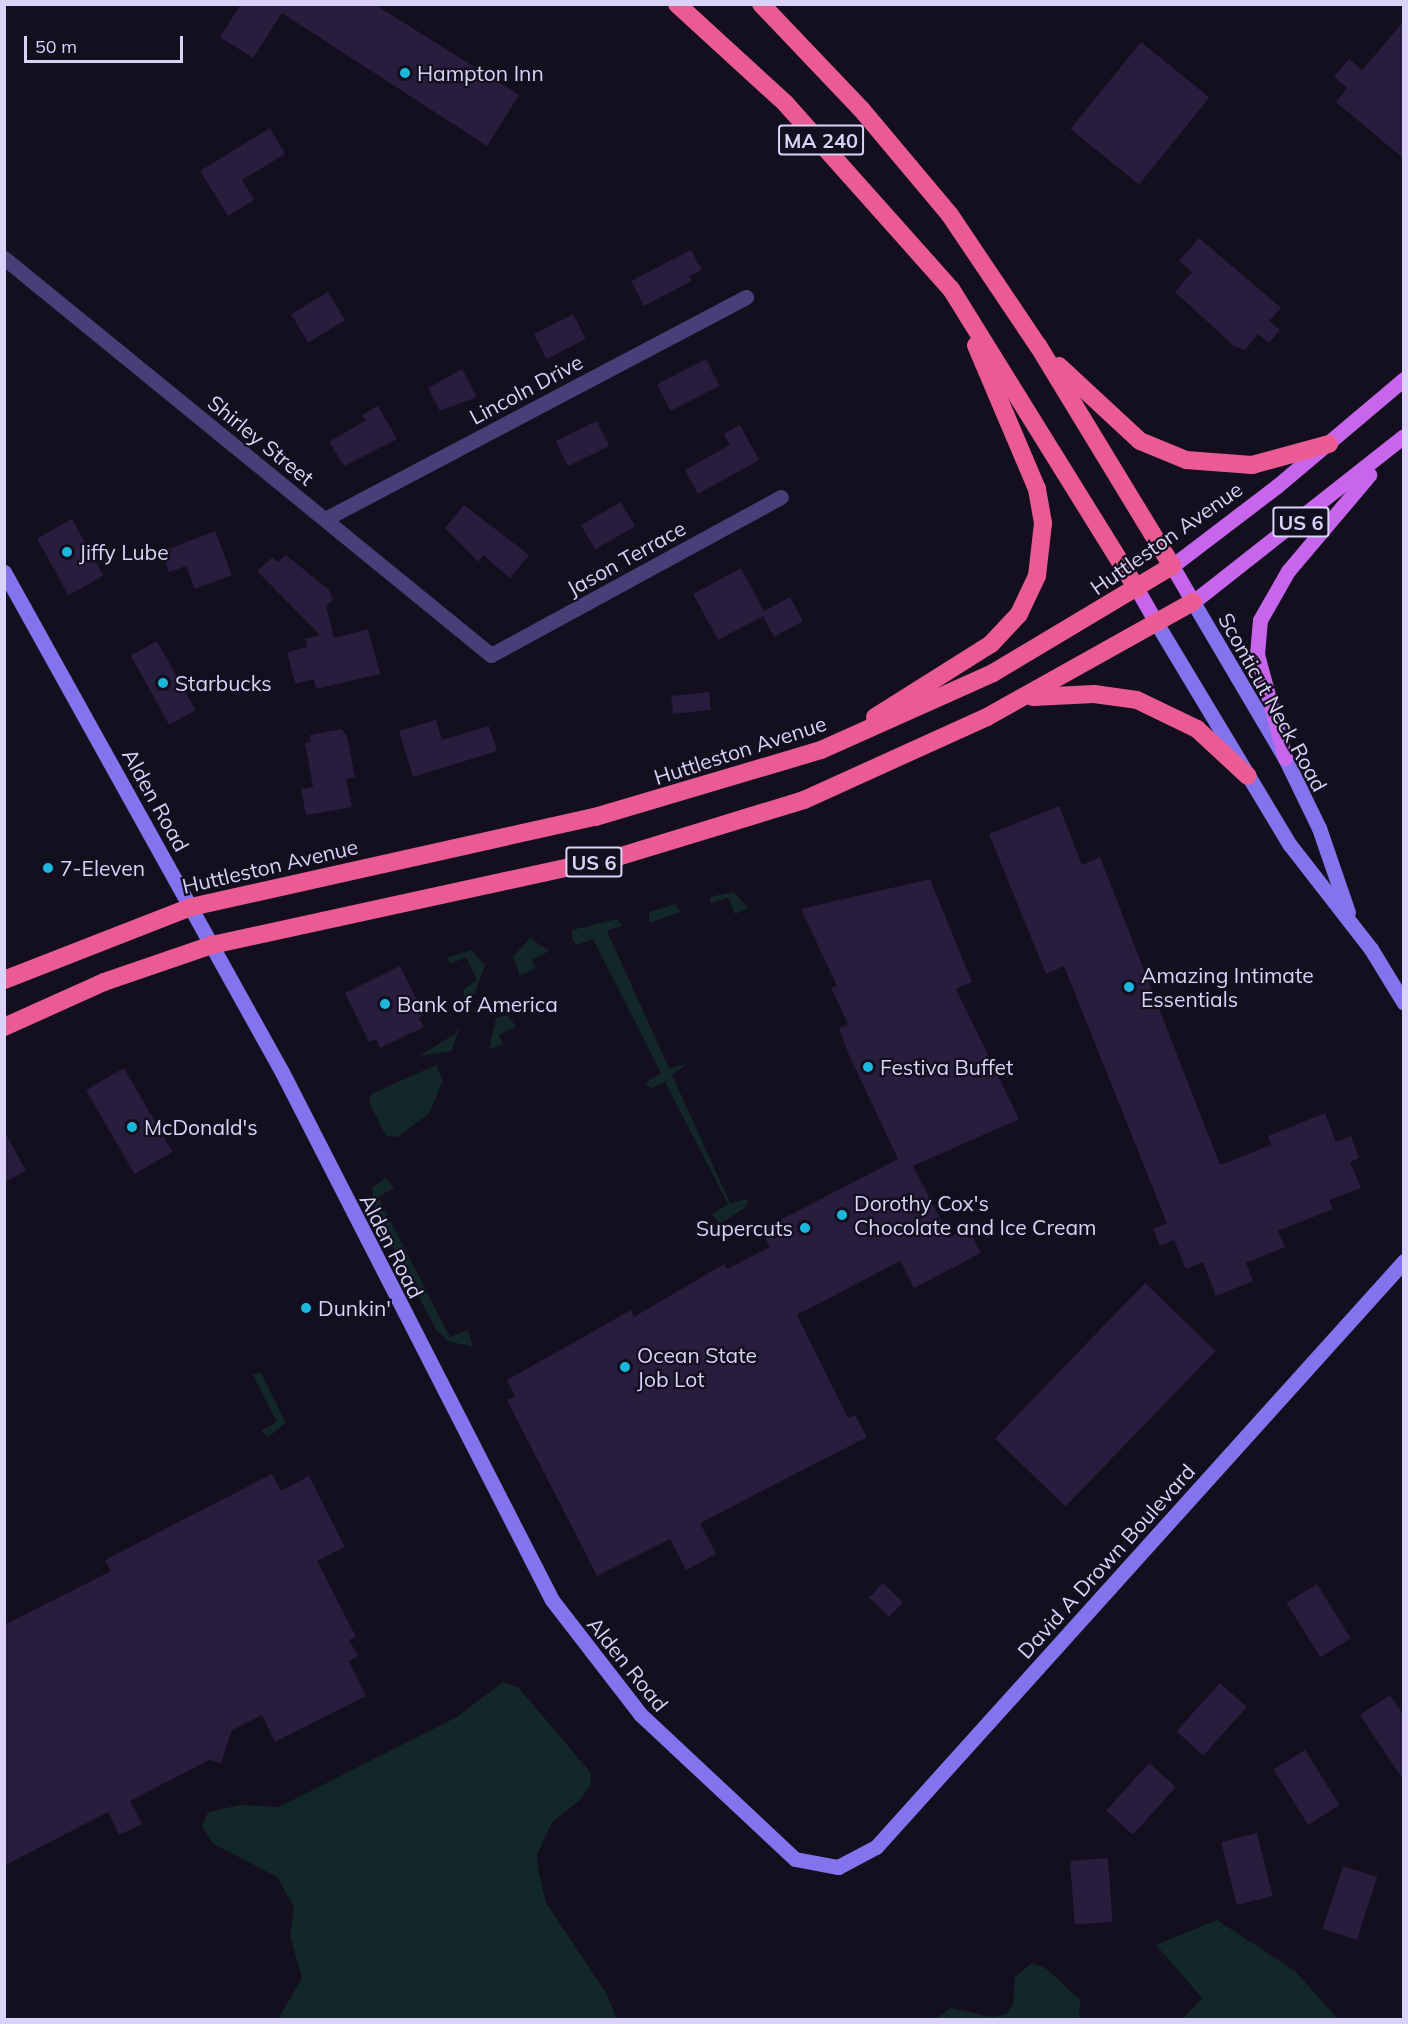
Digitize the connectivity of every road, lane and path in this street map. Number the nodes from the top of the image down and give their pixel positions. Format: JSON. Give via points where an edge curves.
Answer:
{"nodes":[{"id":1,"x":677,"y":4,"type":"edge"},
{"id":2,"x":761,"y":4,"type":"edge"},
{"id":3,"x":4,"y":258,"type":"edge"},
{"id":4,"x":951,"y":289,"type":"junction"},
{"id":5,"x":746,"y":297,"type":"dead end"},
{"id":6,"x":1038,"y":346,"type":"junction"},
{"id":7,"x":1404,"y":379,"type":"edge"},
{"id":8,"x":1404,"y":436,"type":"edge"},
{"id":9,"x":1329,"y":444,"type":"junction"},
{"id":10,"x":1390,"y":449,"type":"junction"},
{"id":11,"x":781,"y":497,"type":"dead end"},
{"id":12,"x":325,"y":519,"type":"junction"},
{"id":13,"x":1172,"y":566,"type":"junction"},
{"id":14,"x":4,"y":572,"type":"edge"},
{"id":15,"x":1137,"y":589,"type":"junction"},
{"id":16,"x":1193,"y":602,"type":"junction"},
{"id":17,"x":1157,"y":624,"type":"junction"},
{"id":18,"x":491,"y":655,"type":"joint"},
{"id":19,"x":1025,"y":698,"type":"junction"},
{"id":20,"x":821,"y":750,"type":"junction"},
{"id":21,"x":1286,"y":758,"type":"junction"},
{"id":22,"x":1248,"y":776,"type":"junction"},
{"id":23,"x":191,"y":907,"type":"junction"},
{"id":24,"x":1352,"y":924,"type":"junction"},
{"id":25,"x":212,"y":945,"type":"junction"},
{"id":26,"x":4,"y":980,"type":"edge"},
{"id":27,"x":1404,"y":1003,"type":"edge"},
{"id":28,"x":4,"y":1028,"type":"edge"},
{"id":29,"x":1404,"y":1261,"type":"edge"},
{"id":30,"x":826,"y":1868,"type":"joint"}],
"edges":[{"from":1,"to":4,"type":"highway","number":"MA 240","via":[[802,120]]},
{"from":2,"to":6,"type":"highway","number":"MA 240","via":[[910,166]]},
{"from":3,"to":12,"type":"street","name":"Shirley Street"},
{"from":4,"to":15,"type":"highway","number":"MA 240"},
{"from":4,"to":20,"type":"highway","via":[[1037,489],[1044,523],[1037,576],[1019,614],[991,644]]},
{"from":5,"to":12,"type":"street","name":"Lincoln Drive"},
{"from":6,"to":9,"type":"highway","via":[[1140,441],[1186,460],[1252,465]]},
{"from":6,"to":13,"type":"highway","number":"MA 240"},
{"from":7,"to":9,"type":"main road","name":"Huttleston Avenue","number":"US 6"},
{"from":8,"to":10,"type":"main road","number":"US 6"},
{"from":9,"to":13,"type":"main road","name":"Huttleston Avenue","number":"US 6"},
{"from":10,"to":16,"type":"main road","number":"US 6"},
{"from":10,"to":21,"type":"main road","via":[[1282,579],[1260,620],[1257,654]]},
{"from":11,"to":18,"type":"street","name":"Jason Terrace"},
{"from":12,"to":18,"type":"street","name":"Shirley Street"},
{"from":13,"to":15,"type":"highway","name":"Huttleston Avenue","number":"US 6"},
{"from":13,"to":16,"type":"main road","number":"MA 240"},
{"from":14,"to":23,"type":"street","name":"Alden Road"},
{"from":15,"to":17,"type":"main road","number":"MA 240"},
{"from":15,"to":20,"type":"highway","name":"Huttleston Avenue","number":"US 6","via":[[993,673]]},
{"from":16,"to":17,"type":"highway","number":"US 6"},
{"from":16,"to":21,"type":"street","name":"Sconticut Neck Road"},
{"from":17,"to":19,"type":"highway","number":"US 6"},
{"from":17,"to":22,"type":"street","name":"Sconticut Neck Road"},
{"from":19,"to":22,"type":"highway","via":[[1094,694],[1137,700],[1197,729]]},
{"from":19,"to":25,"type":"highway","number":"US 6","via":[[839,787],[694,836]]},
{"from":20,"to":23,"type":"highway","name":"Huttleston Avenue","number":"US 6","via":[[595,818]]},
{"from":21,"to":24,"type":"street","name":"Sconticut Neck Road","via":[[1318,828]]},
{"from":22,"to":24,"type":"street","name":"Sconticut Neck Road","via":[[1290,845]]},
{"from":23,"to":25,"type":"street","name":"Alden Road"},
{"from":23,"to":26,"type":"highway","name":"Huttleston Avenue","number":"US 6"},
{"from":24,"to":27,"type":"street","name":"Sconticut Neck Road"},
{"from":25,"to":28,"type":"highway","number":"US 6","via":[[104,982]]},
{"from":25,"to":30,"type":"street","name":"Alden Road","via":[[552,1599],[618,1689],[685,1760],[788,1854]]},
{"from":29,"to":30,"type":"street","name":"David A Drown Boulevard","via":[[876,1847],[847,1865]]}]}
